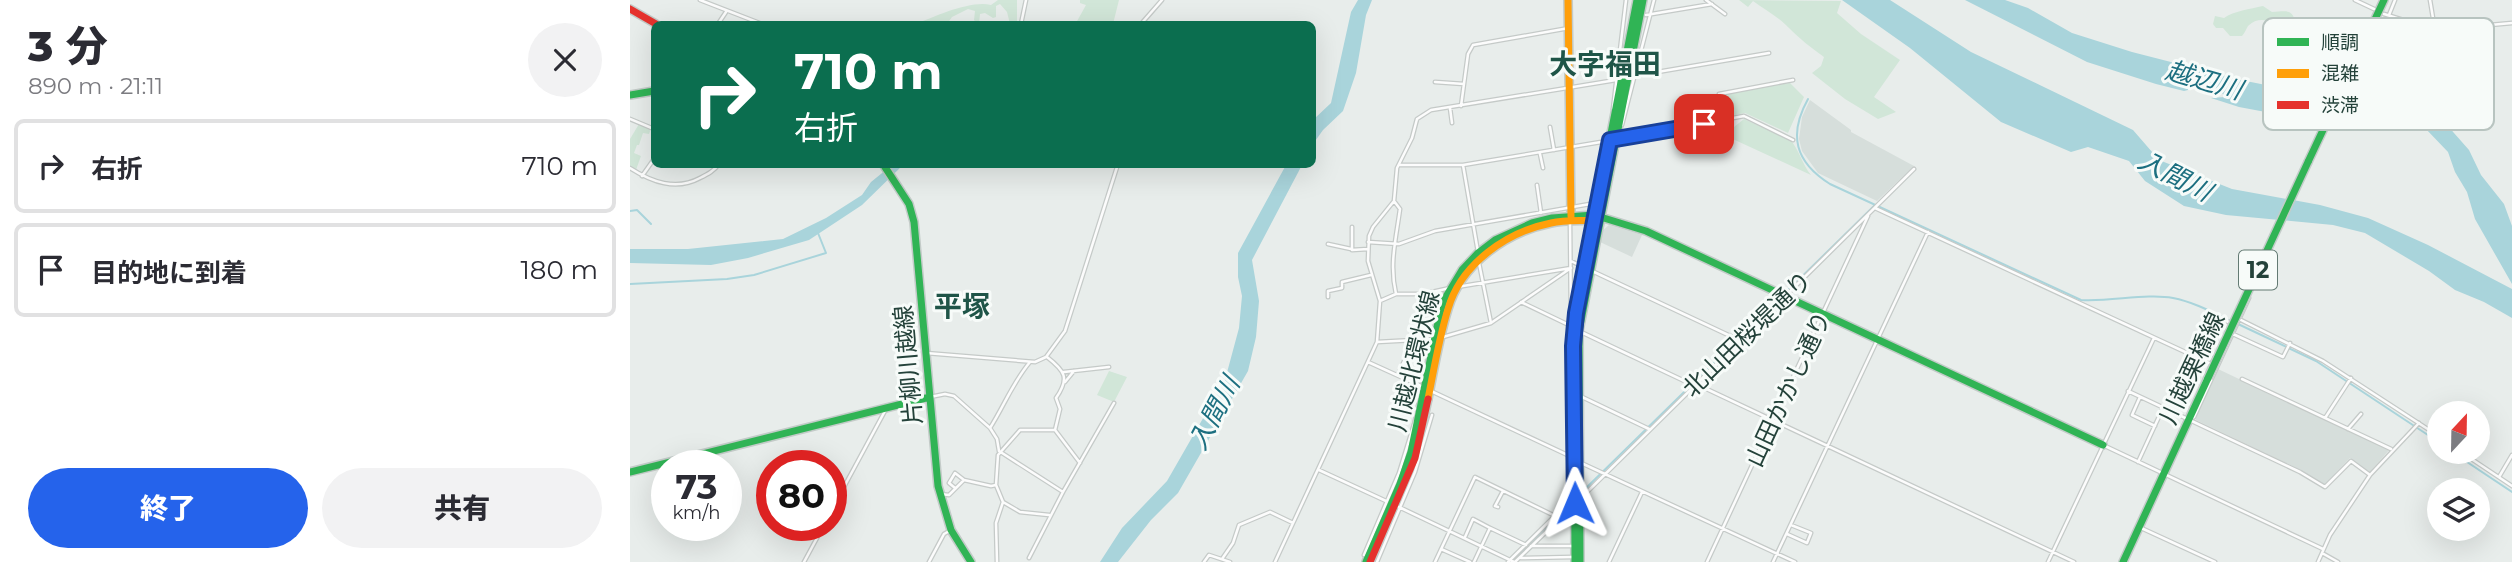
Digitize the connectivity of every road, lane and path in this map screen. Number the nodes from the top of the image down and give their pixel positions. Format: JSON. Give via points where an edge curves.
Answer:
{"nodes":[{"id":1,"x":700,"y":0,"type":"edge"},
{"id":2,"x":1026,"y":0,"type":"edge"},
{"id":3,"x":1161,"y":0,"type":"edge"},
{"id":4,"x":1568,"y":0,"type":"edge"},
{"id":5,"x":1626,"y":0,"type":"edge"},
{"id":6,"x":1637,"y":0,"type":"edge"},
{"id":7,"x":1643,"y":0,"type":"edge"},
{"id":8,"x":1654,"y":0,"type":"edge"},
{"id":9,"x":1706,"y":0,"type":"edge"},
{"id":10,"x":2355,"y":0,"type":"edge"},
{"id":11,"x":2384,"y":0,"type":"edge"},
{"id":12,"x":2395,"y":0,"type":"edge"},
{"id":13,"x":2430,"y":0,"type":"edge"},
{"id":14,"x":1712,"y":4,"type":"junction"},
{"id":15,"x":630,"y":9,"type":"edge"},
{"id":16,"x":2374,"y":9,"type":"dead end"},
{"id":17,"x":726,"y":12,"type":"junction"},
{"id":18,"x":1649,"y":14,"type":"junction"},
{"id":19,"x":1725,"y":14,"type":"dead end"},
{"id":20,"x":2376,"y":18,"type":"edge"},
{"id":21,"x":2399,"y":18,"type":"edge"},
{"id":22,"x":2433,"y":18,"type":"edge"},
{"id":23,"x":651,"y":21,"type":"edge"},
{"id":24,"x":720,"y":21,"type":"edge"},
{"id":25,"x":753,"y":21,"type":"edge"},
{"id":26,"x":1022,"y":21,"type":"edge"},
{"id":27,"x":1144,"y":21,"type":"edge"},
{"id":28,"x":2512,"y":23,"type":"edge"},
{"id":29,"x":2494,"y":25,"type":"edge"},
{"id":30,"x":1569,"y":28,"type":"junction"},
{"id":31,"x":1769,"y":53,"type":"dead end"},
{"id":32,"x":1634,"y":76,"type":"junction"},
{"id":33,"x":1616,"y":80,"type":"junction"},
{"id":34,"x":1793,"y":80,"type":"dead end"},
{"id":35,"x":1435,"y":82,"type":"dead end"},
{"id":36,"x":1464,"y":83,"type":"junction"},
{"id":37,"x":1569,"y":88,"type":"junction"},
{"id":38,"x":651,"y":92,"type":"edge"},
{"id":39,"x":630,"y":95,"type":"edge"},
{"id":40,"x":1461,"y":106,"type":"junction"},
{"id":41,"x":1451,"y":108,"type":"junction"},
{"id":42,"x":1616,"y":110,"type":"junction"},
{"id":43,"x":630,"y":119,"type":"edge"},
{"id":44,"x":1724,"y":121,"type":"junction"},
{"id":45,"x":1452,"y":124,"type":"dead end"},
{"id":46,"x":1550,"y":127,"type":"dead end"},
{"id":47,"x":651,"y":128,"type":"edge"},
{"id":48,"x":2323,"y":130,"type":"edge"},
{"id":49,"x":1615,"y":140,"type":"junction"},
{"id":50,"x":1793,"y":140,"type":"dead end"},
{"id":51,"x":1570,"y":148,"type":"junction"},
{"id":52,"x":1554,"y":150,"type":"junction"},
{"id":53,"x":1540,"y":153,"type":"junction"},
{"id":54,"x":651,"y":163,"type":"edge"},
{"id":55,"x":1399,"y":165,"type":"junction"},
{"id":56,"x":1463,"y":166,"type":"junction"},
{"id":57,"x":630,"y":168,"type":"edge"},
{"id":58,"x":715,"y":168,"type":"edge"},
{"id":59,"x":886,"y":168,"type":"edge"},
{"id":60,"x":1117,"y":168,"type":"edge"},
{"id":61,"x":1543,"y":168,"type":"dead end"},
{"id":62,"x":1914,"y":169,"type":"dead end"},
{"id":63,"x":642,"y":176,"type":"junction"},
{"id":64,"x":1537,"y":185,"type":"dead end"},
{"id":65,"x":1394,"y":201,"type":"junction"},
{"id":66,"x":1590,"y":205,"type":"dead end"},
{"id":67,"x":1571,"y":207,"type":"junction"},
{"id":68,"x":1875,"y":208,"type":"junction"},
{"id":69,"x":1541,"y":213,"type":"junction"},
{"id":70,"x":1868,"y":215,"type":"junction"},
{"id":71,"x":1596,"y":218,"type":"junction"},
{"id":72,"x":1570,"y":219,"type":"junction"},
{"id":73,"x":1473,"y":224,"type":"junction"},
{"id":74,"x":1352,"y":227,"type":"dead end"},
{"id":75,"x":1928,"y":232,"type":"junction"},
{"id":76,"x":1368,"y":242,"type":"junction"},
{"id":77,"x":1328,"y":244,"type":"dead end"},
{"id":78,"x":1394,"y":245,"type":"junction"},
{"id":79,"x":1368,"y":249,"type":"junction"},
{"id":80,"x":1352,"y":250,"type":"junction"},
{"id":81,"x":1477,"y":257,"type":"junction"},
{"id":82,"x":1571,"y":261,"type":"junction"},
{"id":83,"x":1571,"y":268,"type":"junction"},
{"id":84,"x":1587,"y":269,"type":"junction"},
{"id":85,"x":1371,"y":275,"type":"junction"},
{"id":86,"x":1484,"y":282,"type":"junction"},
{"id":87,"x":1454,"y":287,"type":"junction"},
{"id":88,"x":1570,"y":293,"type":"junction"},
{"id":89,"x":1396,"y":294,"type":"junction"},
{"id":90,"x":1786,"y":296,"type":"junction"},
{"id":91,"x":1328,"y":297,"type":"dead end"},
{"id":92,"x":2249,"y":298,"type":"dead end"},
{"id":93,"x":1380,"y":301,"type":"junction"},
{"id":94,"x":1521,"y":302,"type":"junction"},
{"id":95,"x":1576,"y":313,"type":"junction"},
{"id":96,"x":2209,"y":313,"type":"dead end"},
{"id":97,"x":1824,"y":314,"type":"junction"},
{"id":98,"x":2239,"y":319,"type":"junction"},
{"id":99,"x":1491,"y":323,"type":"junction"},
{"id":100,"x":2236,"y":326,"type":"junction"},
{"id":101,"x":1579,"y":331,"type":"junction"},
{"id":102,"x":2233,"y":334,"type":"junction"},
{"id":103,"x":1438,"y":338,"type":"junction"},
{"id":104,"x":2154,"y":338,"type":"junction"},
{"id":105,"x":1877,"y":339,"type":"junction"},
{"id":106,"x":1741,"y":341,"type":"junction"},
{"id":107,"x":2230,"y":341,"type":"junction"},
{"id":108,"x":1377,"y":342,"type":"junction"},
{"id":109,"x":2290,"y":343,"type":"junction"},
{"id":110,"x":926,"y":353,"type":"junction"},
{"id":111,"x":1046,"y":357,"type":"junction"},
{"id":112,"x":1405,"y":359,"type":"dead end"},
{"id":113,"x":1030,"y":362,"type":"junction"},
{"id":114,"x":1368,"y":362,"type":"junction"},
{"id":115,"x":2211,"y":364,"type":"junction"},
{"id":116,"x":1109,"y":367,"type":"dead end"},
{"id":117,"x":1422,"y":368,"type":"dead end"},
{"id":118,"x":1074,"y":371,"type":"junction"},
{"id":119,"x":1064,"y":372,"type":"junction"},
{"id":120,"x":1398,"y":376,"type":"junction"},
{"id":121,"x":2351,"y":378,"type":"junction"},
{"id":122,"x":2242,"y":379,"type":"dead end"},
{"id":123,"x":1064,"y":383,"type":"junction"},
{"id":124,"x":1415,"y":383,"type":"junction"},
{"id":125,"x":1696,"y":385,"type":"junction"},
{"id":126,"x":1428,"y":390,"type":"junction"},
{"id":127,"x":2128,"y":391,"type":"junction"},
{"id":128,"x":1578,"y":395,"type":"junction"},
{"id":129,"x":930,"y":397,"type":"junction"},
{"id":130,"x":2140,"y":397,"type":"junction"},
{"id":131,"x":1056,"y":398,"type":"junction"},
{"id":132,"x":1114,"y":403,"type":"dead end"},
{"id":133,"x":1052,"y":404,"type":"dead end"},
{"id":134,"x":2163,"y":408,"type":"junction"},
{"id":135,"x":886,"y":409,"type":"junction"},
{"id":136,"x":2361,"y":414,"type":"dead end"},
{"id":137,"x":1433,"y":415,"type":"dead end"},
{"id":138,"x":2325,"y":418,"type":"junction"},
{"id":139,"x":2189,"y":419,"type":"junction"},
{"id":140,"x":1774,"y":421,"type":"junction"},
{"id":141,"x":1424,"y":423,"type":"junction"},
{"id":142,"x":2419,"y":423,"type":"junction"},
{"id":143,"x":2155,"y":426,"type":"junction"},
{"id":144,"x":990,"y":428,"type":"junction"},
{"id":145,"x":2427,"y":428,"type":"edge"},
{"id":146,"x":1649,"y":429,"type":"junction"},
{"id":147,"x":2348,"y":429,"type":"junction"},
{"id":148,"x":1055,"y":430,"type":"junction"},
{"id":149,"x":2102,"y":445,"type":"junction"},
{"id":150,"x":1827,"y":446,"type":"junction"},
{"id":151,"x":2392,"y":450,"type":"junction"},
{"id":152,"x":999,"y":451,"type":"junction"},
{"id":153,"x":2512,"y":455,"type":"edge"},
{"id":154,"x":1577,"y":460,"type":"junction"},
{"id":155,"x":2138,"y":462,"type":"junction"},
{"id":156,"x":1080,"y":463,"type":"junction"},
{"id":157,"x":2479,"y":464,"type":"edge"},
{"id":158,"x":1318,"y":469,"type":"junction"},
{"id":159,"x":630,"y":472,"type":"edge"},
{"id":160,"x":1606,"y":473,"type":"junction"},
{"id":161,"x":2164,"y":474,"type":"junction"},
{"id":162,"x":2370,"y":475,"type":"junction"},
{"id":163,"x":2499,"y":477,"type":"junction"},
{"id":164,"x":964,"y":480,"type":"junction"},
{"id":165,"x":847,"y":481,"type":"edge"},
{"id":166,"x":996,"y":485,"type":"junction"},
{"id":167,"x":2512,"y":486,"type":"edge"},
{"id":168,"x":956,"y":488,"type":"junction"},
{"id":169,"x":1503,"y":491,"type":"junction"},
{"id":170,"x":1643,"y":491,"type":"junction"},
{"id":171,"x":1063,"y":492,"type":"junction"},
{"id":172,"x":940,"y":494,"type":"junction"},
{"id":173,"x":1576,"y":500,"type":"junction"},
{"id":174,"x":1003,"y":502,"type":"junction"},
{"id":175,"x":1388,"y":502,"type":"junction"},
{"id":176,"x":1401,"y":507,"type":"junction"},
{"id":177,"x":1498,"y":507,"type":"dead end"},
{"id":178,"x":1050,"y":515,"type":"junction"},
{"id":179,"x":1555,"y":516,"type":"junction"},
{"id":180,"x":1293,"y":523,"type":"junction"},
{"id":181,"x":1791,"y":524,"type":"junction"},
{"id":182,"x":2139,"y":527,"type":"junction"},
{"id":183,"x":1490,"y":528,"type":"junction"},
{"id":184,"x":1722,"y":528,"type":"junction"},
{"id":185,"x":951,"y":530,"type":"junction"},
{"id":186,"x":1450,"y":531,"type":"junction"},
{"id":187,"x":1787,"y":534,"type":"junction"},
{"id":188,"x":1465,"y":537,"type":"junction"},
{"id":189,"x":815,"y":541,"type":"edge"},
{"id":190,"x":1482,"y":545,"type":"junction"},
{"id":191,"x":1526,"y":545,"type":"junction"},
{"id":192,"x":1531,"y":546,"type":"junction"},
{"id":193,"x":1575,"y":546,"type":"junction"},
{"id":194,"x":1441,"y":549,"type":"junction"},
{"id":195,"x":2323,"y":551,"type":"junction"},
{"id":196,"x":2053,"y":552,"type":"junction"},
{"id":197,"x":1777,"y":554,"type":"junction"},
{"id":198,"x":1029,"y":558,"type":"dead end"},
{"id":199,"x":1222,"y":559,"type":"junction"},
{"id":200,"x":1520,"y":559,"type":"edge"},
{"id":201,"x":1367,"y":560,"type":"edge"},
{"id":202,"x":1577,"y":560,"type":"edge"},
{"id":203,"x":1512,"y":561,"type":"edge"},
{"id":204,"x":804,"y":562,"type":"edge"},
{"id":205,"x":929,"y":562,"type":"edge"},
{"id":206,"x":971,"y":562,"type":"edge"},
{"id":207,"x":997,"y":562,"type":"edge"},
{"id":208,"x":1204,"y":562,"type":"edge"},
{"id":209,"x":1230,"y":562,"type":"edge"},
{"id":210,"x":1275,"y":562,"type":"edge"},
{"id":211,"x":1377,"y":562,"type":"edge"},
{"id":212,"x":1435,"y":562,"type":"edge"},
{"id":213,"x":1472,"y":562,"type":"edge"},
{"id":214,"x":1609,"y":562,"type":"edge"},
{"id":215,"x":1707,"y":562,"type":"edge"},
{"id":216,"x":1773,"y":562,"type":"edge"},
{"id":217,"x":1795,"y":562,"type":"edge"},
{"id":218,"x":2048,"y":562,"type":"edge"},
{"id":219,"x":2074,"y":562,"type":"edge"},
{"id":220,"x":2123,"y":562,"type":"edge"},
{"id":221,"x":2215,"y":562,"type":"edge"},
{"id":222,"x":2318,"y":562,"type":"edge"},
{"id":223,"x":2338,"y":562,"type":"edge"}],
"edges":[{"from":1,"to":17,"type":"street"},
{"from":2,"to":26,"type":"street"},
{"from":3,"to":27,"type":"street"},
{"from":4,"to":30,"type":"main road"},
{"from":5,"to":33,"type":"street"},
{"from":6,"to":42,"type":"main road"},
{"from":7,"to":49,"type":"main road"},
{"from":8,"to":18,"type":"street"},
{"from":9,"to":14,"type":"street"},
{"from":10,"to":16,"type":"street"},
{"from":11,"to":20,"type":"main road","name":"川越栗橋線","number":"12","bridge":true},
{"from":12,"to":21,"type":"street","via":[[2387,14]]},
{"from":13,"to":22,"type":"street"},
{"from":14,"to":18,"type":"street"},
{"from":14,"to":19,"type":"street"},
{"from":15,"to":23,"type":"main road"},
{"from":17,"to":24,"type":"street"},
{"from":17,"to":25,"type":"street"},
{"from":18,"to":32,"type":"street"},
{"from":28,"to":29,"type":"street"},
{"from":30,"to":36,"type":"street","via":[[1473,45]]},
{"from":30,"to":37,"type":"main road"},
{"from":31,"to":32,"type":"street"},
{"from":32,"to":49,"type":"street"},
{"from":33,"to":37,"type":"street"},
{"from":33,"to":42,"type":"street","via":[[1612,109]]},
{"from":34,"to":44,"type":"street","via":[[1718,94]]},
{"from":35,"to":36,"type":"street"},
{"from":36,"to":40,"type":"street"},
{"from":37,"to":40,"type":"street"},
{"from":37,"to":51,"type":"main road"},
{"from":38,"to":39,"type":"main road"},
{"from":40,"to":41,"type":"street"},
{"from":41,"to":45,"type":"street"},
{"from":41,"to":55,"type":"street","via":[[1431,110],[1417,119]]},
{"from":42,"to":49,"type":"main road"},
{"from":43,"to":47,"type":"street"},
{"from":44,"to":49,"type":"street"},
{"from":44,"to":50,"type":"street","via":[[1744,116]]},
{"from":46,"to":52,"type":"street"},
{"from":48,"to":139,"type":"main road","name":"川越栗橋線","number":"12","bridge":true},
{"from":49,"to":51,"type":"street"},
{"from":49,"to":71,"type":"main road"},
{"from":51,"to":52,"type":"street"},
{"from":51,"to":67,"type":"main road"},
{"from":52,"to":53,"type":"street"},
{"from":53,"to":56,"type":"street"},
{"from":53,"to":61,"type":"street"},
{"from":54,"to":63,"type":"street"},
{"from":55,"to":56,"type":"street"},
{"from":55,"to":65,"type":"street"},
{"from":56,"to":73,"type":"street"},
{"from":57,"to":63,"type":"street"},
{"from":58,"to":63,"type":"street","via":[[681,185]]},
{"from":59,"to":110,"type":"main road","name":"片柳川越線","via":[[909,204],[914,222]]},
{"from":60,"to":111,"type":"street","via":[[1065,331]]},
{"from":62,"to":68,"type":"street","name":"北山田桜堤通り"},
{"from":64,"to":69,"type":"street"},
{"from":65,"to":76,"type":"street","via":[[1370,231]]},
{"from":65,"to":78,"type":"street","via":[[1400,209]]},
{"from":66,"to":67,"type":"street"},
{"from":67,"to":69,"type":"street"},
{"from":67,"to":72,"type":"main road"},
{"from":68,"to":70,"type":"street","name":"北山田桜堤通り"},
{"from":68,"to":75,"type":"street"},
{"from":69,"to":73,"type":"street"},
{"from":70,"to":90,"type":"street","name":"北山田桜堤通り"},
{"from":70,"to":97,"type":"street","name":"山田かかし通り"},
{"from":71,"to":72,"type":"main road","name":"川越北環状線"},
{"from":71,"to":84,"type":"main road"},
{"from":71,"to":90,"type":"main road","name":"川越北環状線","via":[[1646,231]]},
{"from":72,"to":81,"type":"main road","name":"川越北環状線","via":[[1520,233]]},
{"from":72,"to":82,"type":"street"},
{"from":73,"to":78,"type":"street"},
{"from":73,"to":81,"type":"street"},
{"from":74,"to":80,"type":"street"},
{"from":75,"to":104,"type":"street"},
{"from":75,"to":105,"type":"street"},
{"from":76,"to":78,"type":"street"},
{"from":76,"to":79,"type":"street"},
{"from":77,"to":80,"type":"street"},
{"from":78,"to":89,"type":"street"},
{"from":79,"to":80,"type":"street"},
{"from":79,"to":85,"type":"street"},
{"from":81,"to":86,"type":"street"},
{"from":81,"to":87,"type":"main road","name":"川越北環状線"},
{"from":82,"to":83,"type":"street"},
{"from":82,"to":84,"type":"street"},
{"from":83,"to":86,"type":"street"},
{"from":83,"to":88,"type":"street"},
{"from":83,"to":94,"type":"street"},
{"from":84,"to":95,"type":"main road"},
{"from":84,"to":101,"type":"main road"},
{"from":84,"to":106,"type":"street"},
{"from":85,"to":91,"type":"street","via":[[1341,283],[1342,288],[1329,290]]},
{"from":85,"to":93,"type":"street"},
{"from":86,"to":87,"type":"street"},
{"from":86,"to":99,"type":"street"},
{"from":87,"to":89,"type":"street"},
{"from":87,"to":103,"type":"main road","name":"川越北環状線"},
{"from":88,"to":94,"type":"street","via":[[1571,326]]},
{"from":88,"to":95,"type":"street"},
{"from":89,"to":93,"type":"street"},
{"from":90,"to":97,"type":"main road","name":"川越北環状線"},
{"from":90,"to":106,"type":"street","name":"北山田桜堤通り"},
{"from":92,"to":98,"type":"street"},
{"from":93,"to":108,"type":"street"},
{"from":94,"to":99,"type":"street"},
{"from":95,"to":154,"type":"main road"},
{"from":96,"to":100,"type":"street"},
{"from":97,"to":105,"type":"main road","name":"川越北環状線"},
{"from":97,"to":140,"type":"street","name":"山田かかし通り"},
{"from":98,"to":100,"type":"street"},
{"from":98,"to":109,"type":"street"},
{"from":99,"to":103,"type":"street"},
{"from":100,"to":102,"type":"street"},
{"from":101,"to":125,"type":"street"},
{"from":101,"to":128,"type":"main road"},
{"from":102,"to":107,"type":"street"},
{"from":102,"to":109,"type":"street","via":[[2283,357]]},
{"from":103,"to":108,"type":"street"},
{"from":103,"to":126,"type":"main road","name":"川越北環状線"},
{"from":104,"to":115,"type":"street"},
{"from":104,"to":127,"type":"street"},
{"from":105,"to":149,"type":"main road","name":"川越北環状線"},
{"from":105,"to":150,"type":"street"},
{"from":106,"to":125,"type":"street","name":"北山田桜堤通り"},
{"from":107,"to":115,"type":"street","via":[[2221,345]]},
{"from":107,"to":139,"type":"street"},
{"from":108,"to":114,"type":"street"},
{"from":109,"to":121,"type":"street"},
{"from":110,"to":113,"type":"street"},
{"from":110,"to":129,"type":"main road","name":"片柳川越線"},
{"from":111,"to":113,"type":"street"},
{"from":111,"to":119,"type":"street"},
{"from":112,"to":120,"type":"street"},
{"from":113,"to":144,"type":"street"},
{"from":114,"to":120,"type":"street"},
{"from":114,"to":158,"type":"street"},
{"from":115,"to":139,"type":"street"},
{"from":116,"to":118,"type":"street"},
{"from":117,"to":124,"type":"street"},
{"from":118,"to":119,"type":"street"},
{"from":118,"to":123,"type":"street"},
{"from":119,"to":123,"type":"street"},
{"from":120,"to":124,"type":"street"},
{"from":121,"to":138,"type":"street"},
{"from":121,"to":142,"type":"street"},
{"from":122,"to":138,"type":"street"},
{"from":123,"to":131,"type":"street"},
{"from":124,"to":126,"type":"street"},
{"from":125,"to":140,"type":"street"},
{"from":125,"to":146,"type":"street","name":"北山田桜堤通り"},
{"from":126,"to":141,"type":"main road","name":"川越北環状線"},
{"from":126,"to":154,"type":"street"},
{"from":127,"to":130,"type":"street"},
{"from":127,"to":149,"type":"street"},
{"from":128,"to":146,"type":"street"},
{"from":128,"to":154,"type":"main road"},
{"from":129,"to":135,"type":"main road"},
{"from":129,"to":144,"type":"street","via":[[954,396]]},
{"from":129,"to":172,"type":"main road","name":"片柳川越線"},
{"from":130,"to":134,"type":"street"},
{"from":130,"to":143,"type":"street","via":[[2132,415]]},
{"from":131,"to":133,"type":"street"},
{"from":131,"to":148,"type":"street","via":[[1060,408]]},
{"from":132,"to":156,"type":"street"},
{"from":134,"to":139,"type":"street"},
{"from":134,"to":143,"type":"street"},
{"from":135,"to":159,"type":"main road"},
{"from":135,"to":165,"type":"street"},
{"from":136,"to":147,"type":"street"},
{"from":137,"to":141,"type":"street"},
{"from":138,"to":147,"type":"street"},
{"from":139,"to":161,"type":"main road","name":"川越栗橋線","number":"12"},
{"from":139,"to":162,"type":"street","via":[[2325,487],[2351,461]]},
{"from":140,"to":150,"type":"street"},
{"from":140,"to":184,"type":"street","name":"山田かかし通り"},
{"from":141,"to":175,"type":"street","via":[[1415,421]]},
{"from":141,"to":176,"type":"street","via":[[1422,453]]},
{"from":141,"to":201,"type":"main road","name":"川越北環状線","via":[[1415,458]]},
{"from":142,"to":145,"type":"street"},
{"from":142,"to":151,"type":"street"},
{"from":143,"to":155,"type":"street"},
{"from":144,"to":152,"type":"street"},
{"from":146,"to":160,"type":"street","name":"北山田桜堤通り"},
{"from":147,"to":151,"type":"street"},
{"from":148,"to":152,"type":"street","via":[[1020,430]]},
{"from":148,"to":156,"type":"street"},
{"from":149,"to":155,"type":"street"},
{"from":149,"to":196,"type":"street"},
{"from":150,"to":181,"type":"street"},
{"from":150,"to":196,"type":"street"},
{"from":151,"to":162,"type":"street"},
{"from":152,"to":166,"type":"street"},
{"from":152,"to":171,"type":"street"},
{"from":153,"to":163,"type":"street"},
{"from":154,"to":160,"type":"street"},
{"from":154,"to":173,"type":"main road"},
{"from":155,"to":161,"type":"street"},
{"from":156,"to":171,"type":"street"},
{"from":157,"to":163,"type":"street"},
{"from":158,"to":175,"type":"street"},
{"from":158,"to":180,"type":"street"},
{"from":160,"to":170,"type":"street"},
{"from":160,"to":173,"type":"street","name":"北山田桜堤通り"},
{"from":161,"to":182,"type":"main road","name":"川越栗橋線","number":"12"},
{"from":161,"to":195,"type":"street"},
{"from":162,"to":195,"type":"street"},
{"from":163,"to":167,"type":"street"},
{"from":164,"to":166,"type":"street"},
{"from":164,"to":168,"type":"street"},
{"from":164,"to":168,"type":"street","via":[[955,473],[948,483]]},
{"from":166,"to":174,"type":"street"},
{"from":168,"to":172,"type":"street","via":[[947,496]]},
{"from":169,"to":177,"type":"street"},
{"from":169,"to":179,"type":"street"},
{"from":169,"to":186,"type":"street","via":[[1475,477]]},
{"from":170,"to":184,"type":"street"},
{"from":170,"to":214,"type":"street"},
{"from":171,"to":178,"type":"street"},
{"from":172,"to":185,"type":"main road","name":"片柳川越線"},
{"from":173,"to":179,"type":"street"},
{"from":173,"to":192,"type":"street"},
{"from":173,"to":193,"type":"main road"},
{"from":173,"to":202,"type":"main road"},
{"from":174,"to":178,"type":"street","via":[[1020,512]]},
{"from":174,"to":207,"type":"street","via":[[996,523]]},
{"from":175,"to":201,"type":"street"},
{"from":176,"to":186,"type":"street"},
{"from":176,"to":211,"type":"street"},
{"from":178,"to":198,"type":"street"},
{"from":179,"to":191,"type":"street"},
{"from":180,"to":199,"type":"street","via":[[1270,512],[1239,524]]},
{"from":180,"to":210,"type":"street"},
{"from":181,"to":187,"type":"street"},
{"from":181,"to":187,"type":"street","via":[[1811,533],[1807,543]]},
{"from":182,"to":220,"type":"main road","name":"川越栗橋線","number":"12"},
{"from":182,"to":221,"type":"street"},
{"from":183,"to":188,"type":"street","via":[[1473,520]]},
{"from":183,"to":190,"type":"street"},
{"from":183,"to":191,"type":"street"},
{"from":184,"to":197,"type":"street"},
{"from":184,"to":215,"type":"street","name":"山田かかし通り"},
{"from":185,"to":205,"type":"street","via":[[944,534]]},
{"from":185,"to":206,"type":"main road","name":"片柳川越線"},
{"from":186,"to":188,"type":"street"},
{"from":186,"to":194,"type":"street"},
{"from":187,"to":197,"type":"street"},
{"from":188,"to":190,"type":"street"},
{"from":189,"to":204,"type":"street"},
{"from":190,"to":203,"type":"street"},
{"from":190,"to":213,"type":"street"},
{"from":191,"to":203,"type":"street"},
{"from":192,"to":193,"type":"street"},
{"from":192,"to":200,"type":"street"},
{"from":193,"to":202,"type":"main road"},
{"from":194,"to":212,"type":"street"},
{"from":194,"to":213,"type":"street"},
{"from":195,"to":222,"type":"street"},
{"from":195,"to":223,"type":"street"},
{"from":196,"to":218,"type":"street"},
{"from":196,"to":219,"type":"street"},
{"from":197,"to":216,"type":"street"},
{"from":197,"to":217,"type":"street"},
{"from":199,"to":208,"type":"street","via":[[1209,555]]},
{"from":199,"to":209,"type":"street"},
{"from":200,"to":202,"type":"street"},
{"from":200,"to":203,"type":"street"}]}
